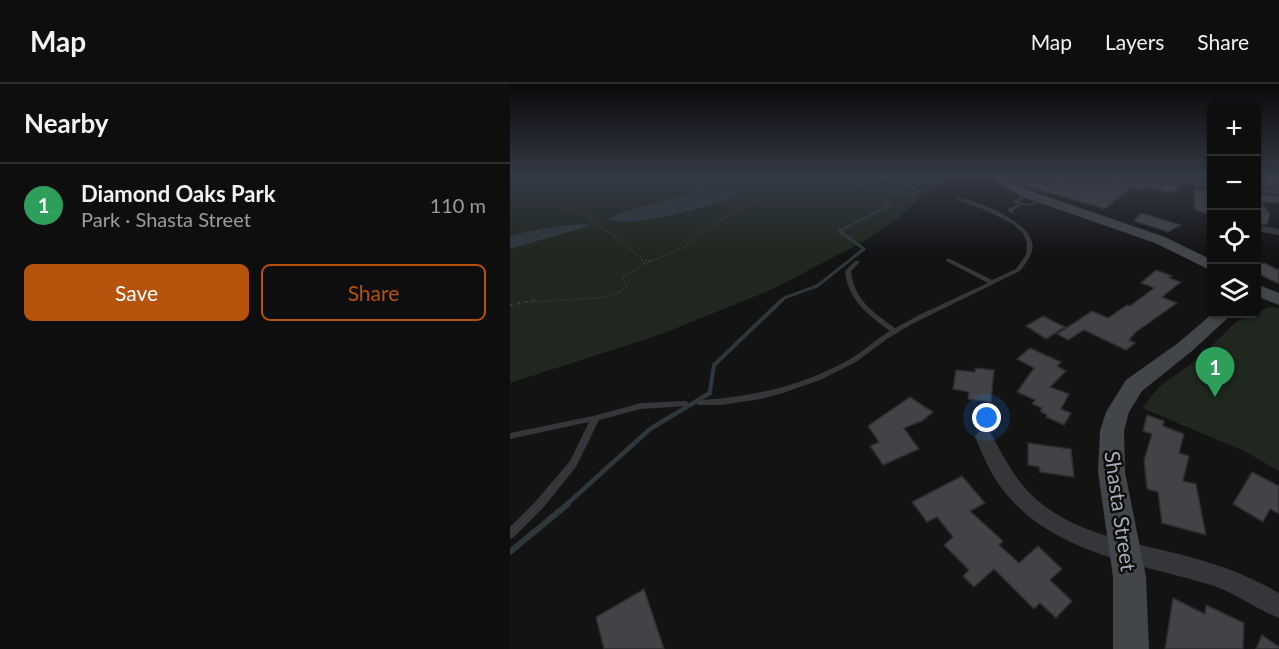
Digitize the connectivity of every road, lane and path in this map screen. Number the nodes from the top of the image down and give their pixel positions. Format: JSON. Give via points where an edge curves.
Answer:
{"nodes":[{"id":1,"x":552,"y":201,"type":"edge"},
{"id":2,"x":754,"y":201,"type":"edge"},
{"id":3,"x":967,"y":201,"type":"edge"},
{"id":4,"x":1029,"y":201,"type":"edge"},
{"id":5,"x":1049,"y":201,"type":"edge"},
{"id":6,"x":1022,"y":202,"type":"joint"},
{"id":7,"x":1010,"y":214,"type":"junction"},
{"id":8,"x":1261,"y":229,"type":"edge"},
{"id":9,"x":1279,"y":232,"type":"edge"},
{"id":10,"x":643,"y":259,"type":"junction"},
{"id":11,"x":948,"y":260,"type":"dead end"},
{"id":12,"x":652,"y":261,"type":"junction"},
{"id":13,"x":857,"y":262,"type":"dead end"},
{"id":14,"x":644,"y":264,"type":"junction"},
{"id":15,"x":1208,"y":264,"type":"edge"},
{"id":16,"x":991,"y":282,"type":"junction"},
{"id":17,"x":511,"y":305,"type":"edge"},
{"id":18,"x":1218,"y":318,"type":"edge"},
{"id":19,"x":894,"y":331,"type":"junction"},
{"id":20,"x":701,"y":403,"type":"dead end"},
{"id":21,"x":685,"y":404,"type":"dead end"},
{"id":22,"x":595,"y":418,"type":"junction"},
{"id":23,"x":510,"y":436,"type":"edge"},
{"id":24,"x":984,"y":437,"type":"dead end"},
{"id":25,"x":510,"y":534,"type":"edge"},
{"id":26,"x":1127,"y":553,"type":"junction"},
{"id":27,"x":1279,"y":606,"type":"edge"},
{"id":28,"x":1131,"y":649,"type":"edge"}],
"edges":[{"from":1,"to":10,"type":"path","via":[[594,220]]},
{"from":2,"to":12,"type":"path","via":[[702,232],[685,247]]},
{"from":3,"to":7,"type":"lane"},
{"from":4,"to":6,"type":"street"},
{"from":5,"to":15,"type":"street","via":[[1160,240]]},
{"from":6,"to":7,"type":"lane","via":[[1022,208]]},
{"from":7,"to":16,"type":"lane","via":[[1027,234],[1032,247],[1029,259],[1018,270]]},
{"from":8,"to":9,"type":"street"},
{"from":10,"to":12,"type":"path"},
{"from":10,"to":14,"type":"path"},
{"from":11,"to":16,"type":"lane"},
{"from":12,"to":14,"type":"path"},
{"from":13,"to":19,"type":"lane","via":[[848,271],[848,278],[859,301]]},
{"from":14,"to":17,"type":"path","via":[[622,276],[627,287],[611,295],[549,298]]},
{"from":16,"to":19,"type":"lane"},
{"from":18,"to":26,"type":"street","name":"Shasta Street","via":[[1185,348],[1137,382],[1114,421],[1110,466]]},
{"from":19,"to":20,"type":"lane","via":[[818,380],[735,402]]},
{"from":21,"to":22,"type":"lane","via":[[641,406]]},
{"from":22,"to":23,"type":"lane"},
{"from":22,"to":25,"type":"lane","via":[[573,464]]},
{"from":24,"to":26,"type":"street","via":[[1007,482],[1044,519],[1069,534]]},
{"from":26,"to":27,"type":"street","via":[[1217,576]]},
{"from":26,"to":28,"type":"street","name":"Shasta Street"}]}
